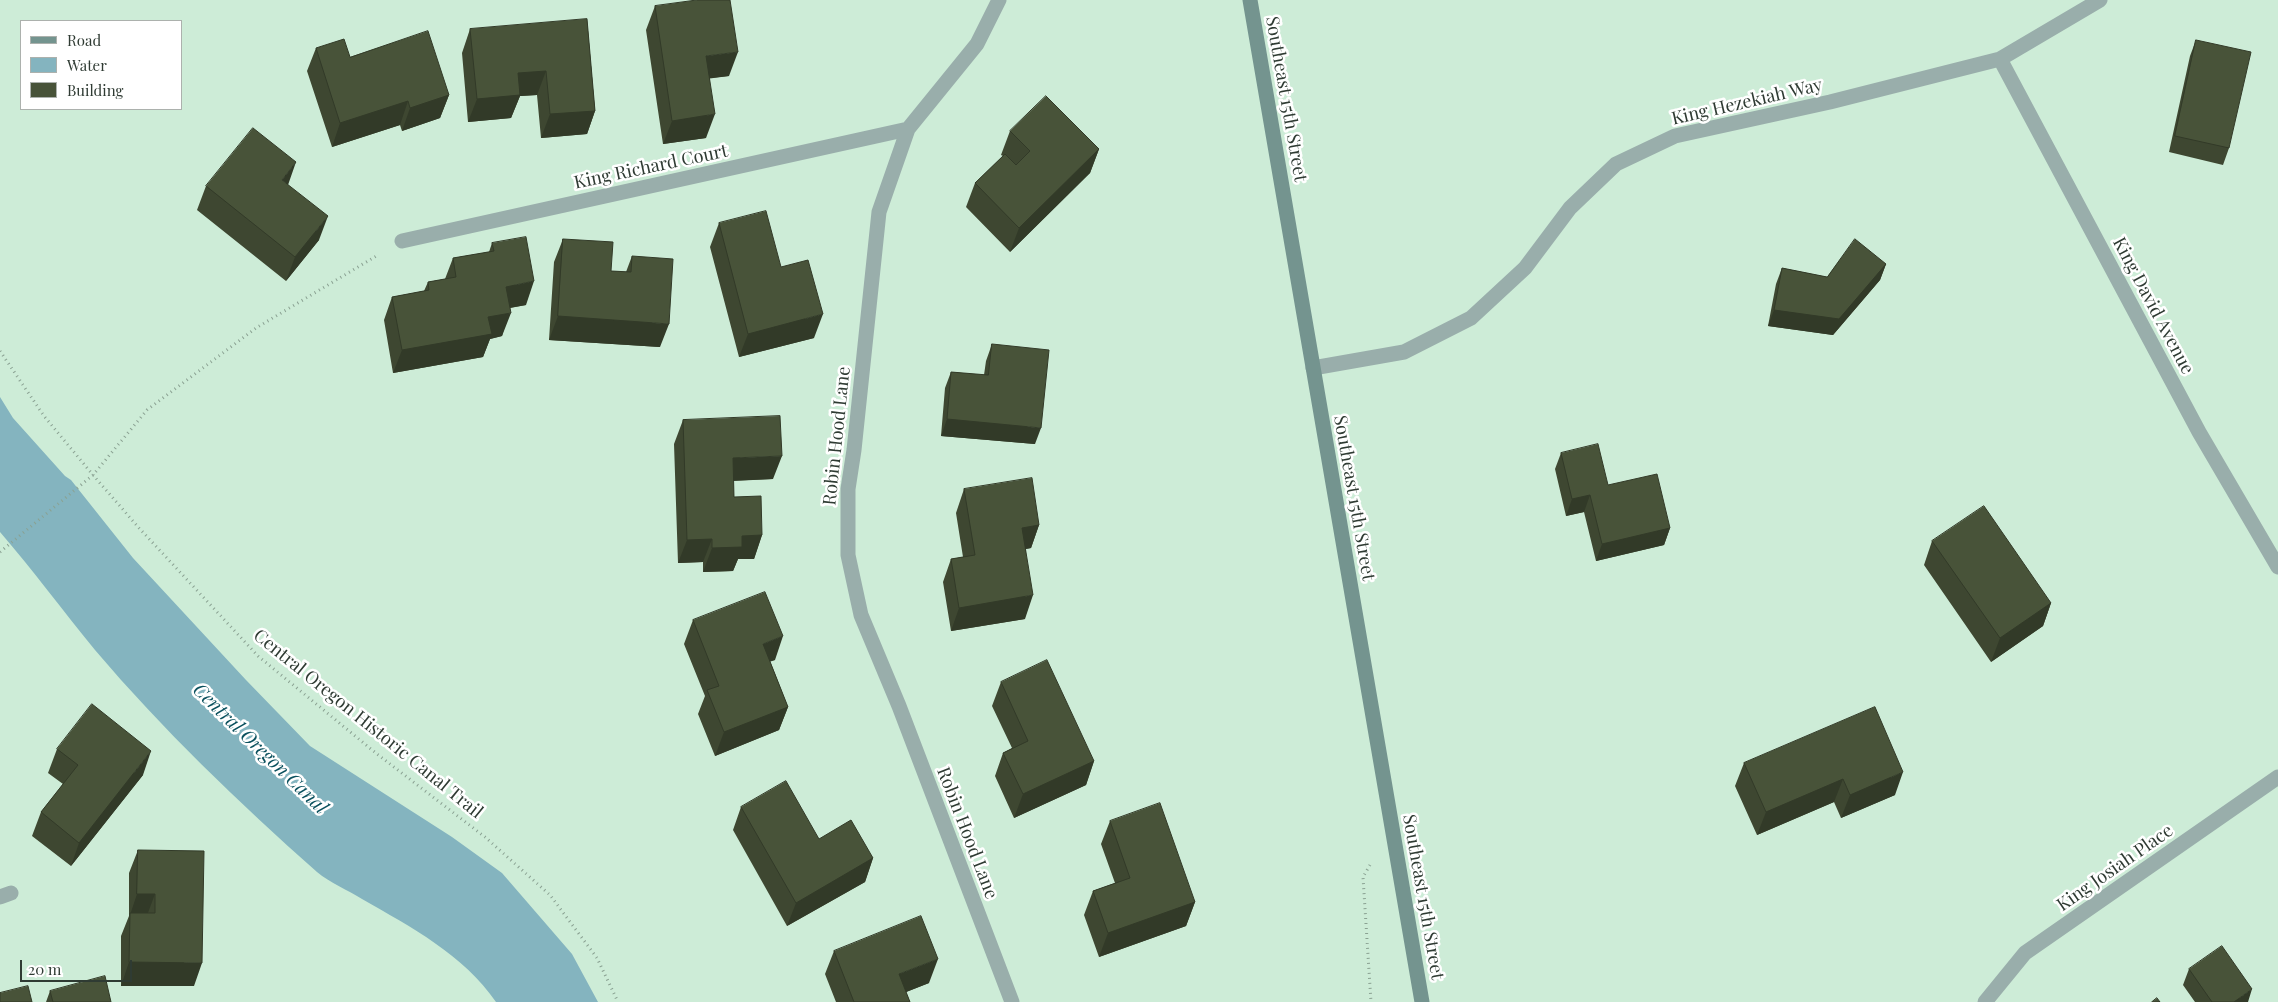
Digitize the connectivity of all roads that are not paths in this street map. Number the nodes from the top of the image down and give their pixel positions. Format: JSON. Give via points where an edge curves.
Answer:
{"nodes":[{"id":1,"x":999,"y":0,"type":"edge"},
{"id":2,"x":1250,"y":0,"type":"edge"},
{"id":3,"x":2100,"y":0,"type":"edge"},
{"id":4,"x":2000,"y":59,"type":"junction"},
{"id":5,"x":908,"y":129,"type":"junction"},
{"id":6,"x":402,"y":241,"type":"road end"},
{"id":7,"x":1313,"y":368,"type":"junction"},
{"id":8,"x":2278,"y":567,"type":"edge"},
{"id":9,"x":2278,"y":777,"type":"edge"},
{"id":10,"x":1012,"y":1002,"type":"edge"},
{"id":11,"x":1422,"y":1002,"type":"edge"},
{"id":12,"x":1985,"y":1002,"type":"edge"}],
"edges":[{"from":1,"to":5,"type":"street","name":"Robin Hood Lane","via":[[977,44]]},
{"from":2,"to":7,"type":"main road","name":"Southeast 15th Street"},
{"from":3,"to":4,"type":"street","name":"King Hezekiah Way"},
{"from":4,"to":7,"type":"street","name":"King Hezekiah Way","via":[[1830,102],[1675,136],[1616,164],[1570,208],[1525,268],[1471,318],[1404,352]]},
{"from":4,"to":8,"type":"street","name":"King David Avenue","via":[[2200,432]]},
{"from":5,"to":6,"type":"street","name":"King Richard Court"},
{"from":5,"to":10,"type":"street","name":"Robin Hood Lane","via":[[879,212],[848,489],[848,555],[861,615]]},
{"from":7,"to":11,"type":"main road","name":"Southeast 15th Street"},
{"from":9,"to":12,"type":"street","name":"King Josiah Place","via":[[2025,953]]}]}
